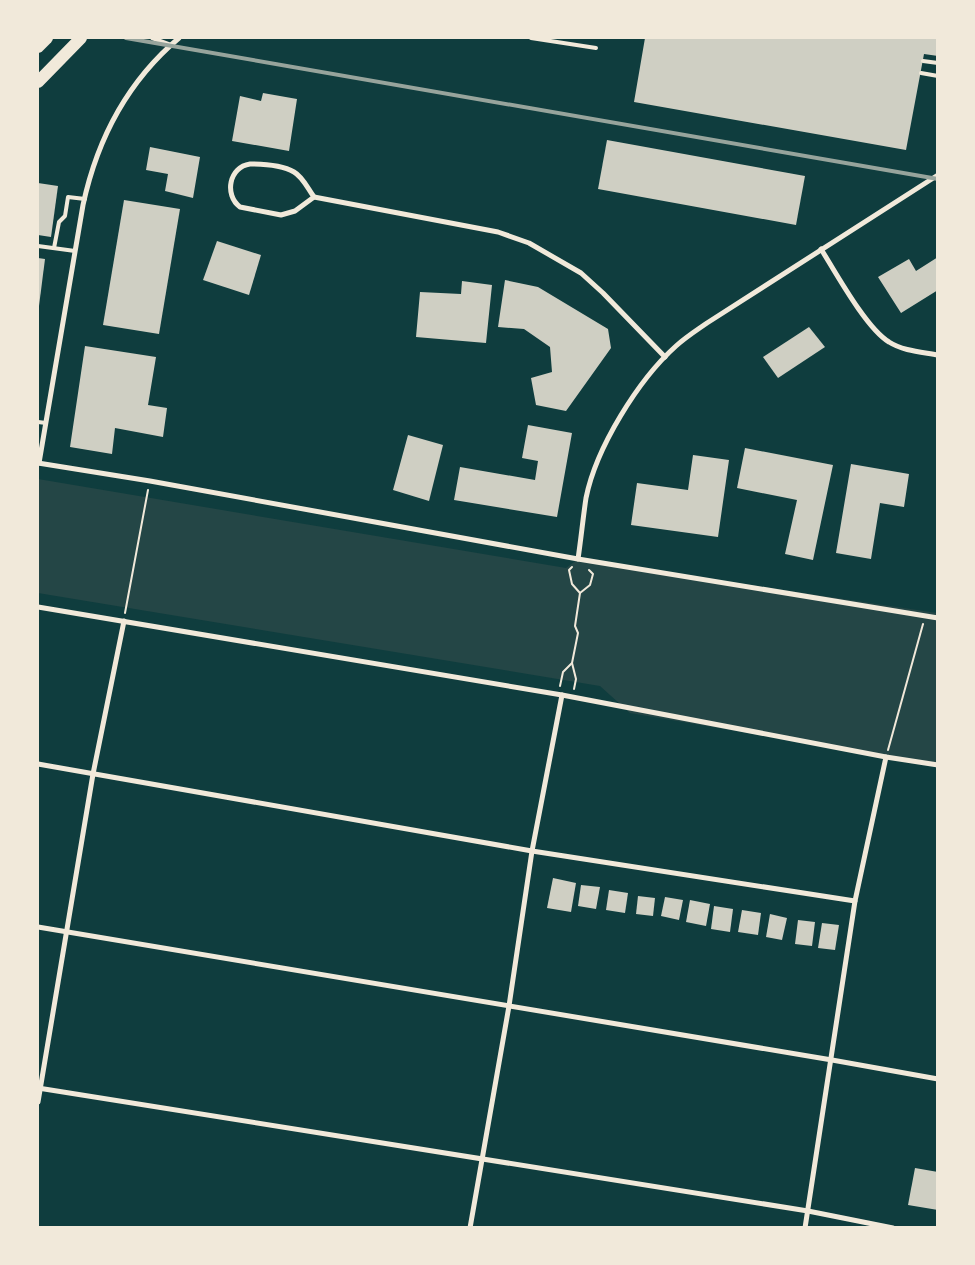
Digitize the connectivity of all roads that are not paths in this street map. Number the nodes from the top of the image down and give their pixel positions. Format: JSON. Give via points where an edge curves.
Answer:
{"nodes":[{"id":1,"x":47,"y":38,"type":"edge"},
{"id":2,"x":81,"y":38,"type":"edge"},
{"id":3,"x":85,"y":38,"type":"edge"},
{"id":4,"x":152,"y":38,"type":"edge"},
{"id":5,"x":179,"y":38,"type":"edge"},
{"id":6,"x":531,"y":38,"type":"edge"},
{"id":7,"x":560,"y":40,"type":"edge"},
{"id":8,"x":171,"y":45,"type":"junction"},
{"id":9,"x":38,"y":47,"type":"edge"},
{"id":10,"x":596,"y":48,"type":"dead end"},
{"id":11,"x":923,"y":60,"type":"dead end"},
{"id":12,"x":60,"y":61,"type":"junction"},
{"id":13,"x":938,"y":63,"type":"edge"},
{"id":14,"x":921,"y":73,"type":"dead end"},
{"id":15,"x":938,"y":76,"type":"edge"},
{"id":16,"x":38,"y":82,"type":"edge"},
{"id":17,"x":938,"y":174,"type":"edge"},
{"id":18,"x":314,"y":197,"type":"junction"},
{"id":19,"x":85,"y":199,"type":"junction"},
{"id":20,"x":38,"y":246,"type":"edge"},
{"id":21,"x":54,"y":248,"type":"junction"},
{"id":22,"x":821,"y":249,"type":"junction"},
{"id":23,"x":75,"y":252,"type":"junction"},
{"id":24,"x":938,"y":355,"type":"edge"},
{"id":25,"x":665,"y":357,"type":"junction"},
{"id":26,"x":38,"y":422,"type":"edge"},
{"id":27,"x":46,"y":423,"type":"junction"},
{"id":28,"x":38,"y":463,"type":"edge"},
{"id":29,"x":578,"y":559,"type":"junction"},
{"id":30,"x":38,"y":607,"type":"edge"},
{"id":31,"x":938,"y":618,"type":"edge"},
{"id":32,"x":124,"y":620,"type":"junction"},
{"id":33,"x":562,"y":695,"type":"junction"},
{"id":34,"x":886,"y":757,"type":"junction"},
{"id":35,"x":38,"y":764,"type":"edge"},
{"id":36,"x":938,"y":765,"type":"edge"},
{"id":37,"x":93,"y":774,"type":"junction"},
{"id":38,"x":532,"y":851,"type":"junction"},
{"id":39,"x":855,"y":901,"type":"junction"},
{"id":40,"x":38,"y":927,"type":"edge"},
{"id":41,"x":66,"y":933,"type":"junction"},
{"id":42,"x":509,"y":1006,"type":"junction"},
{"id":43,"x":832,"y":1060,"type":"junction"},
{"id":44,"x":938,"y":1079,"type":"edge"},
{"id":45,"x":39,"y":1088,"type":"edge"},
{"id":46,"x":38,"y":1102,"type":"edge"},
{"id":47,"x":481,"y":1159,"type":"junction"},
{"id":48,"x":808,"y":1212,"type":"junction"},
{"id":49,"x":470,"y":1228,"type":"edge"},
{"id":50,"x":805,"y":1228,"type":"edge"},
{"id":51,"x":893,"y":1228,"type":"edge"}],
"edges":[{"from":1,"to":9,"type":"highway"},
{"from":2,"to":12,"type":"highway"},
{"from":3,"to":12,"type":"highway"},
{"from":4,"to":8,"type":"lane"},
{"from":5,"to":8,"type":"street"},
{"from":6,"to":7,"type":"lane"},
{"from":7,"to":10,"type":"lane"},
{"from":8,"to":19,"type":"street","via":[[142,76],[117,113],[96,158]]},
{"from":11,"to":13,"type":"lane"},
{"from":12,"to":16,"type":"highway"},
{"from":14,"to":15,"type":"lane"},
{"from":17,"to":22,"type":"street"},
{"from":18,"to":18,"type":"street","via":[[301,178],[286,169],[246,164],[233,175],[233,200],[240,207],[281,215],[295,211]]},
{"from":18,"to":25,"type":"street","via":[[498,232],[529,243],[580,273]]},
{"from":19,"to":21,"type":"lane","via":[[68,197]]},
{"from":19,"to":23,"type":"street"},
{"from":20,"to":21,"type":"lane"},
{"from":21,"to":23,"type":"lane"},
{"from":22,"to":24,"type":"street","via":[[872,328],[889,342],[912,351]]},
{"from":22,"to":25,"type":"street","via":[[707,323]]},
{"from":23,"to":27,"type":"street"},
{"from":25,"to":29,"type":"street","via":[[630,402],[600,457],[586,497]]},
{"from":26,"to":27,"type":"lane"},
{"from":27,"to":28,"type":"street"},
{"from":28,"to":29,"type":"street"},
{"from":29,"to":31,"type":"street"},
{"from":30,"to":32,"type":"street"},
{"from":32,"to":33,"type":"street"},
{"from":32,"to":37,"type":"street"},
{"from":33,"to":34,"type":"street"},
{"from":33,"to":38,"type":"street"},
{"from":34,"to":36,"type":"street"},
{"from":34,"to":39,"type":"street"},
{"from":35,"to":37,"type":"street"},
{"from":37,"to":38,"type":"street"},
{"from":37,"to":41,"type":"street"},
{"from":38,"to":39,"type":"street"},
{"from":38,"to":42,"type":"street"},
{"from":39,"to":43,"type":"street"},
{"from":40,"to":41,"type":"street"},
{"from":41,"to":42,"type":"street"},
{"from":41,"to":45,"type":"street"},
{"from":42,"to":43,"type":"street"},
{"from":42,"to":47,"type":"street"},
{"from":43,"to":44,"type":"street"},
{"from":43,"to":48,"type":"street"},
{"from":45,"to":46,"type":"street"},
{"from":45,"to":47,"type":"street"},
{"from":47,"to":48,"type":"street"},
{"from":47,"to":49,"type":"street"},
{"from":48,"to":50,"type":"street"},
{"from":48,"to":51,"type":"street"}]}
